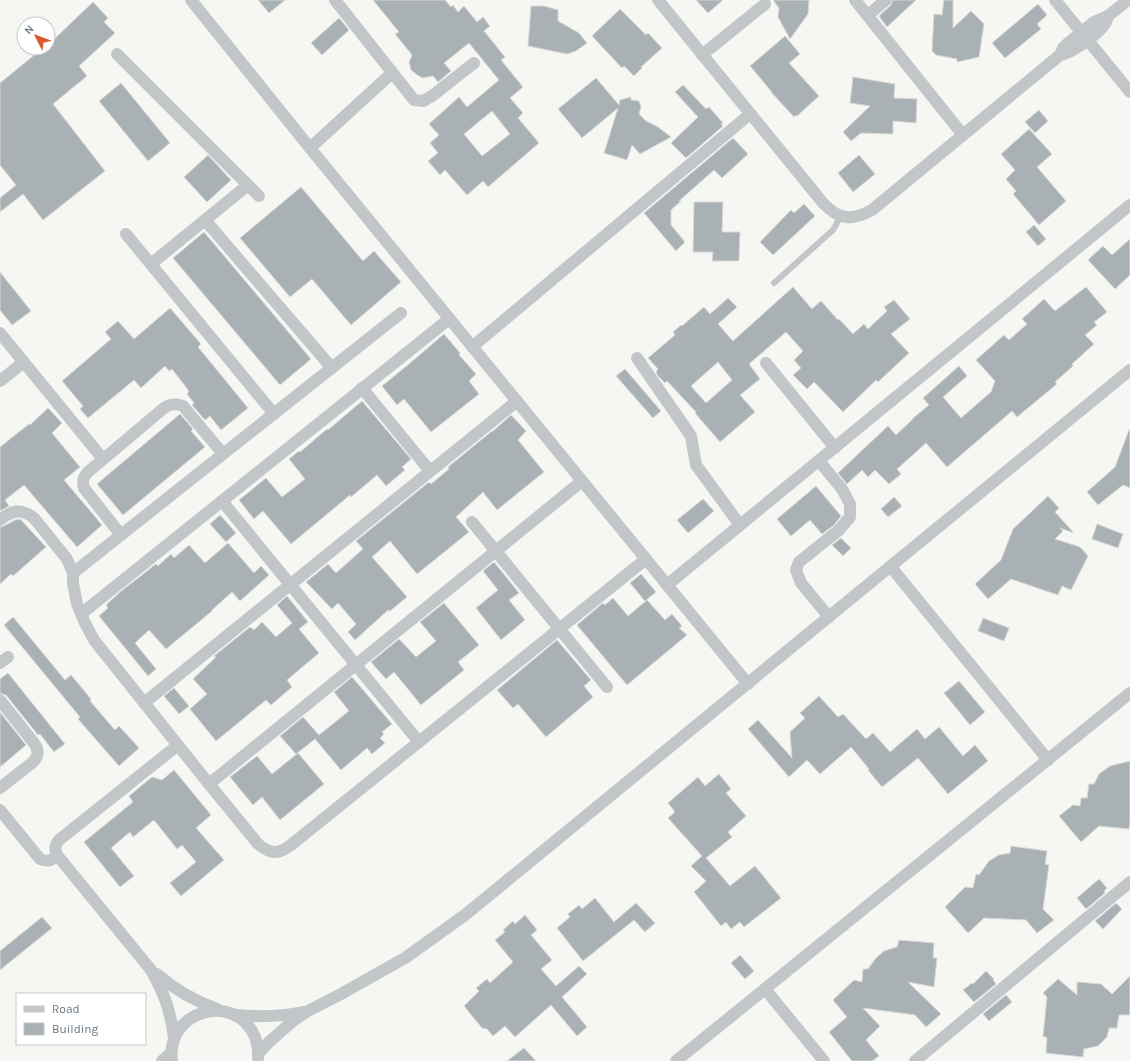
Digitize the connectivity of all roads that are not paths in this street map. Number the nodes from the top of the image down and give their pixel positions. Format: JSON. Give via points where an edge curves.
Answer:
{"nodes":[{"id":1,"x":191,"y":0,"type":"edge"},
{"id":2,"x":335,"y":0,"type":"edge"},
{"id":3,"x":658,"y":0,"type":"edge"},
{"id":4,"x":855,"y":0,"type":"edge"},
{"id":5,"x":886,"y":0,"type":"edge"},
{"id":6,"x":1055,"y":0,"type":"edge"},
{"id":7,"x":1128,"y":0,"type":"edge"},
{"id":8,"x":765,"y":4,"type":"dead end"},
{"id":9,"x":868,"y":15,"type":"junction"},
{"id":10,"x":1084,"y":36,"type":"junction"},
{"id":11,"x":117,"y":54,"type":"dead end"},
{"id":12,"x":702,"y":55,"type":"junction"},
{"id":13,"x":474,"y":63,"type":"dead end"},
{"id":14,"x":392,"y":73,"type":"junction"},
{"id":15,"x":1130,"y":92,"type":"edge"},
{"id":16,"x":750,"y":114,"type":"junction"},
{"id":17,"x":963,"y":135,"type":"junction"},
{"id":18,"x":310,"y":148,"type":"junction"},
{"id":19,"x":248,"y":185,"type":"junction"},
{"id":20,"x":259,"y":196,"type":"dead end"},
{"id":21,"x":1130,"y":205,"type":"edge"},
{"id":22,"x":840,"y":216,"type":"junction"},
{"id":23,"x":205,"y":220,"type":"junction"},
{"id":24,"x":126,"y":234,"type":"dead end"},
{"id":25,"x":151,"y":264,"type":"junction"},
{"id":26,"x":774,"y":283,"type":"dead end"},
{"id":27,"x":401,"y":313,"type":"dead end"},
{"id":28,"x":449,"y":319,"type":"junction"},
{"id":29,"x":0,"y":334,"type":"edge"},
{"id":30,"x":472,"y":347,"type":"junction"},
{"id":31,"x":637,"y":358,"type":"dead end"},
{"id":32,"x":24,"y":362,"type":"junction"},
{"id":33,"x":766,"y":362,"type":"dead end"},
{"id":34,"x":332,"y":368,"type":"junction"},
{"id":35,"x":1130,"y":370,"type":"edge"},
{"id":36,"x":0,"y":381,"type":"edge"},
{"id":37,"x":362,"y":388,"type":"junction"},
{"id":38,"x":517,"y":401,"type":"junction"},
{"id":39,"x":274,"y":414,"type":"junction"},
{"id":40,"x":835,"y":448,"type":"junction"},
{"id":41,"x":223,"y":454,"type":"junction"},
{"id":42,"x":104,"y":459,"type":"junction"},
{"id":43,"x":819,"y":461,"type":"junction"},
{"id":44,"x":430,"y":471,"type":"junction"},
{"id":45,"x":582,"y":481,"type":"junction"},
{"id":46,"x":222,"y":501,"type":"junction"},
{"id":47,"x":0,"y":520,"type":"edge"},
{"id":48,"x":472,"y":522,"type":"dead end"},
{"id":49,"x":740,"y":525,"type":"junction"},
{"id":50,"x":122,"y":535,"type":"junction"},
{"id":51,"x":496,"y":551,"type":"junction"},
{"id":52,"x":646,"y":559,"type":"junction"},
{"id":53,"x":891,"y":567,"type":"junction"},
{"id":54,"x":73,"y":573,"type":"junction"},
{"id":55,"x":290,"y":584,"type":"junction"},
{"id":56,"x":667,"y":585,"type":"junction"},
{"id":57,"x":81,"y":614,"type":"junction"},
{"id":58,"x":829,"y":617,"type":"junction"},
{"id":59,"x":559,"y":629,"type":"junction"},
{"id":60,"x":356,"y":664,"type":"junction"},
{"id":61,"x":748,"y":684,"type":"junction"},
{"id":62,"x":607,"y":687,"type":"dead end"},
{"id":63,"x":1130,"y":693,"type":"edge"},
{"id":64,"x":0,"y":700,"type":"edge"},
{"id":65,"x":144,"y":703,"type":"junction"},
{"id":66,"x":419,"y":742,"type":"junction"},
{"id":67,"x":178,"y":745,"type":"junction"},
{"id":68,"x":1048,"y":760,"type":"junction"},
{"id":69,"x":209,"y":784,"type":"junction"},
{"id":70,"x":0,"y":788,"type":"edge"},
{"id":71,"x":0,"y":810,"type":"edge"},
{"id":72,"x":57,"y":854,"type":"junction"},
{"id":73,"x":1130,"y":882,"type":"edge"},
{"id":74,"x":152,"y":970,"type":"junction"},
{"id":75,"x":765,"y":989,"type":"junction"},
{"id":76,"x":221,"y":1011,"type":"junction"},
{"id":77,"x":308,"y":1011,"type":"junction"},
{"id":78,"x":235,"y":1015,"type":"junction"},
{"id":79,"x":174,"y":1038,"type":"junction"},
{"id":80,"x":172,"y":1057,"type":"edge"},
{"id":81,"x":258,"y":1058,"type":"edge"},
{"id":82,"x":162,"y":1061,"type":"edge"},
{"id":83,"x":676,"y":1061,"type":"edge"},
{"id":84,"x":824,"y":1061,"type":"edge"},
{"id":85,"x":914,"y":1061,"type":"edge"}],
"edges":[{"from":1,"to":18,"type":"street"},
{"from":2,"to":14,"type":"street"},
{"from":3,"to":12,"type":"street"},
{"from":4,"to":9,"type":"street"},
{"from":5,"to":9,"type":"street"},
{"from":6,"to":10,"type":"street"},
{"from":7,"to":10,"type":"street","via":[[1108,16],[1102,27]]},
{"from":8,"to":12,"type":"street"},
{"from":9,"to":17,"type":"street"},
{"from":10,"to":15,"type":"street"},
{"from":10,"to":17,"type":"street","via":[[1070,52],[1060,55]]},
{"from":11,"to":19,"type":"street"},
{"from":12,"to":16,"type":"street"},
{"from":13,"to":14,"type":"street","via":[[423,101],[414,100]]},
{"from":14,"to":18,"type":"street"},
{"from":16,"to":22,"type":"street","via":[[823,203]]},
{"from":16,"to":30,"type":"street"},
{"from":17,"to":22,"type":"street","via":[[872,210],[852,218]]},
{"from":18,"to":28,"type":"street"},
{"from":19,"to":20,"type":"street"},
{"from":19,"to":23,"type":"street"},
{"from":21,"to":40,"type":"street"},
{"from":22,"to":26,"type":"lane","via":[[833,230]]},
{"from":23,"to":25,"type":"street"},
{"from":23,"to":34,"type":"street"},
{"from":24,"to":25,"type":"street"},
{"from":25,"to":39,"type":"street"},
{"from":27,"to":34,"type":"street"},
{"from":28,"to":30,"type":"street"},
{"from":28,"to":37,"type":"street"},
{"from":29,"to":32,"type":"street"},
{"from":30,"to":38,"type":"street"},
{"from":31,"to":49,"type":"street","via":[[691,436],[696,465]]},
{"from":32,"to":36,"type":"street"},
{"from":32,"to":42,"type":"street"},
{"from":33,"to":40,"type":"street"},
{"from":34,"to":39,"type":"street"},
{"from":35,"to":53,"type":"street"},
{"from":37,"to":44,"type":"street"},
{"from":37,"to":46,"type":"street"},
{"from":38,"to":44,"type":"street"},
{"from":38,"to":45,"type":"street"},
{"from":39,"to":41,"type":"street"},
{"from":40,"to":43,"type":"street"},
{"from":41,"to":42,"type":"street","via":[[182,406],[169,404]]},
{"from":41,"to":50,"type":"street"},
{"from":42,"to":50,"type":"street","via":[[84,477],[82,482],[84,488]]},
{"from":43,"to":49,"type":"street"},
{"from":43,"to":58,"type":"street","via":[[842,489],[850,504],[850,517],[839,530],[799,562],[796,570],[801,583]]},
{"from":44,"to":55,"type":"street"},
{"from":45,"to":51,"type":"street"},
{"from":45,"to":52,"type":"street"},
{"from":46,"to":55,"type":"street"},
{"from":46,"to":57,"type":"street"},
{"from":47,"to":54,"type":"street","via":[[17,511],[29,514],[67,560]]},
{"from":48,"to":51,"type":"street"},
{"from":49,"to":56,"type":"street"},
{"from":50,"to":54,"type":"street"},
{"from":51,"to":59,"type":"street"},
{"from":51,"to":60,"type":"street"},
{"from":52,"to":56,"type":"street"},
{"from":52,"to":59,"type":"street"},
{"from":53,"to":58,"type":"street"},
{"from":53,"to":68,"type":"street"},
{"from":54,"to":57,"type":"street","via":[[74,594]]},
{"from":55,"to":60,"type":"street"},
{"from":55,"to":65,"type":"street"},
{"from":56,"to":61,"type":"street"},
{"from":57,"to":65,"type":"street","via":[[94,640]]},
{"from":58,"to":61,"type":"street"},
{"from":59,"to":62,"type":"street"},
{"from":59,"to":66,"type":"street"},
{"from":60,"to":66,"type":"street"},
{"from":60,"to":69,"type":"street"},
{"from":61,"to":77,"type":"street","via":[[465,915],[405,958]]},
{"from":63,"to":68,"type":"street"},
{"from":64,"to":70,"type":"street","via":[[34,743],[38,753],[33,762]]},
{"from":65,"to":67,"type":"street"},
{"from":66,"to":69,"type":"street","via":[[283,850],[274,852],[265,850],[258,844]]},
{"from":67,"to":69,"type":"street"},
{"from":67,"to":72,"type":"street","via":[[59,840],[55,847]]},
{"from":68,"to":75,"type":"street"},
{"from":71,"to":72,"type":"street","via":[[40,859],[52,860]]},
{"from":72,"to":74,"type":"street"},
{"from":73,"to":85,"type":"street"},
{"from":74,"to":76,"type":"street","via":[[184,994]]},
{"from":74,"to":79,"type":"street","via":[[167,1003]]},
{"from":75,"to":83,"type":"street"},
{"from":75,"to":84,"type":"street"},
{"from":76,"to":78,"type":"street"},
{"from":76,"to":79,"type":"street","via":[[207,1011],[193,1016]]},
{"from":77,"to":78,"type":"street","via":[[272,1016]]},
{"from":77,"to":81,"type":"street","via":[[281,1030]]},
{"from":78,"to":81,"type":"street","via":[[245,1022],[252,1032],[257,1042]]},
{"from":79,"to":80,"type":"street"},
{"from":80,"to":82,"type":"street"}]}
